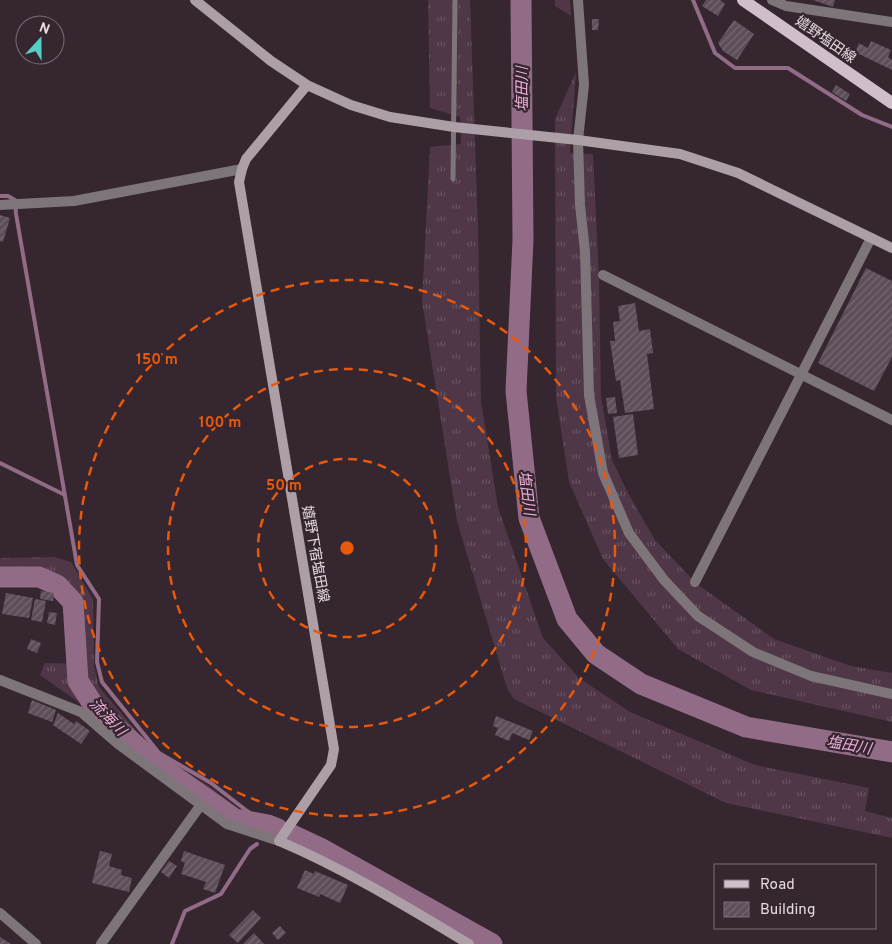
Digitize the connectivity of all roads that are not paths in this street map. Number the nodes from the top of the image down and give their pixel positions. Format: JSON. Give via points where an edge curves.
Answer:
{"nodes":[{"id":1,"x":195,"y":0,"type":"edge"},
{"id":2,"x":455,"y":0,"type":"edge"},
{"id":3,"x":578,"y":0,"type":"edge"},
{"id":4,"x":743,"y":0,"type":"edge"},
{"id":5,"x":772,"y":0,"type":"edge"},
{"id":6,"x":892,"y":22,"type":"edge"},
{"id":7,"x":307,"y":86,"type":"junction"},
{"id":8,"x":892,"y":102,"type":"edge"},
{"id":9,"x":454,"y":127,"type":"junction"},
{"id":10,"x":578,"y":140,"type":"junction"},
{"id":11,"x":242,"y":169,"type":"junction"},
{"id":12,"x":453,"y":179,"type":"dead end"},
{"id":13,"x":10,"y":205,"type":"edge"},
{"id":14,"x":871,"y":238,"type":"junction"},
{"id":15,"x":892,"y":248,"type":"edge"},
{"id":16,"x":603,"y":275,"type":"dead end"},
{"id":17,"x":802,"y":375,"type":"junction"},
{"id":18,"x":892,"y":420,"type":"edge"},
{"id":19,"x":695,"y":582,"type":"dead end"},
{"id":20,"x":0,"y":680,"type":"edge"},
{"id":21,"x":892,"y":694,"type":"edge"},
{"id":22,"x":200,"y":806,"type":"junction"},
{"id":23,"x":279,"y":841,"type":"junction"},
{"id":24,"x":0,"y":913,"type":"edge"},
{"id":25,"x":36,"y":944,"type":"edge"},
{"id":26,"x":101,"y":944,"type":"edge"},
{"id":27,"x":469,"y":944,"type":"edge"}],
"edges":[{"from":1,"to":7,"type":"main road"},
{"from":2,"to":9,"type":"lane"},
{"from":3,"to":10,"type":"street","via":[[584,86]]},
{"from":4,"to":8,"type":"main road","name":"嬉野塩田線"},
{"from":5,"to":6,"type":"street","via":[[786,6]]},
{"from":7,"to":9,"type":"main road","via":[[390,117]]},
{"from":7,"to":11,"type":"main road","name":"嬉野下宿塩田線","via":[[246,159]]},
{"from":9,"to":10,"type":"main road"},
{"from":9,"to":12,"type":"lane"},
{"from":10,"to":14,"type":"main road","via":[[680,154],[738,173]]},
{"from":10,"to":21,"type":"street","via":[[589,395],[603,473],[629,533],[664,580],[698,616],[753,652],[811,676]]},
{"from":11,"to":13,"type":"street","via":[[74,201]]},
{"from":11,"to":23,"type":"main road","name":"嬉野下宿塩田線","via":[[239,182],[334,749],[331,765]]},
{"from":14,"to":15,"type":"main road"},
{"from":14,"to":17,"type":"street"},
{"from":16,"to":17,"type":"street"},
{"from":17,"to":18,"type":"street"},
{"from":17,"to":19,"type":"street"},
{"from":20,"to":22,"type":"street","via":[[81,712]]},
{"from":22,"to":23,"type":"street","via":[[227,824]]},
{"from":22,"to":26,"type":"street"},
{"from":23,"to":27,"type":"main road","via":[[358,879]]},
{"from":24,"to":25,"type":"street"}]}
